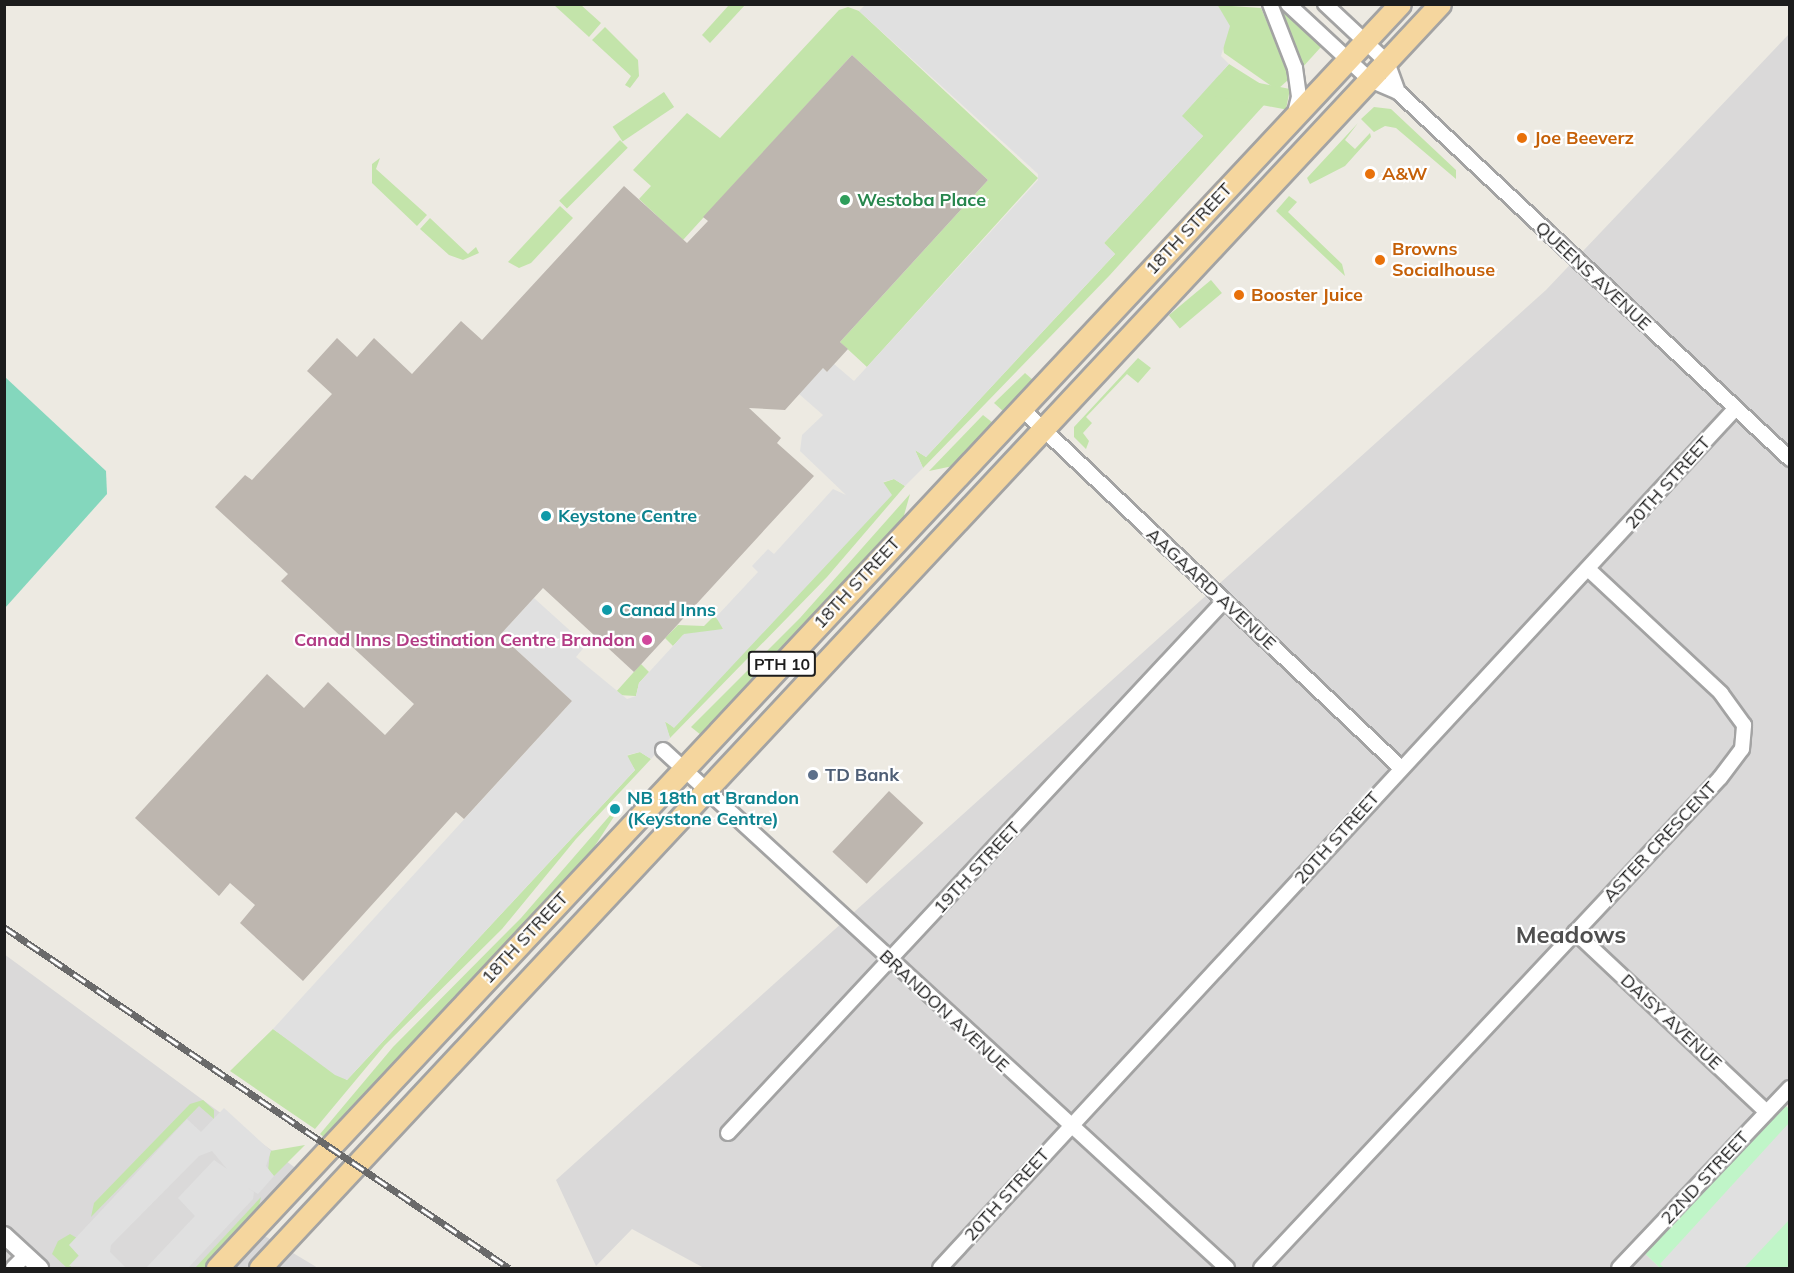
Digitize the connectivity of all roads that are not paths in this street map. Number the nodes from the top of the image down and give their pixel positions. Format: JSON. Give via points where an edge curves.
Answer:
{"nodes":[{"id":1,"x":1270,"y":4,"type":"edge"},
{"id":2,"x":1288,"y":4,"type":"edge"},
{"id":3,"x":1325,"y":4,"type":"edge"},
{"id":4,"x":1400,"y":4,"type":"edge"},
{"id":5,"x":1440,"y":4,"type":"edge"},
{"id":6,"x":1365,"y":42,"type":"junction"},
{"id":7,"x":1348,"y":60,"type":"junction"},
{"id":8,"x":1387,"y":62,"type":"junction"},
{"id":9,"x":1370,"y":80,"type":"junction"},
{"id":10,"x":1398,"y":92,"type":"junction"},
{"id":11,"x":1283,"y":129,"type":"junction"},
{"id":12,"x":1021,"y":408,"type":"junction"},
{"id":13,"x":1735,"y":409,"type":"junction"},
{"id":14,"x":1042,"y":429,"type":"junction"},
{"id":15,"x":1790,"y":459,"type":"edge"},
{"id":16,"x":1589,"y":570,"type":"junction"},
{"id":17,"x":1224,"y":602,"type":"junction"},
{"id":18,"x":663,"y":750,"type":"dead end"},
{"id":19,"x":684,"y":768,"type":"junction"},
{"id":20,"x":1401,"y":768,"type":"junction"},
{"id":21,"x":707,"y":788,"type":"junction"},
{"id":22,"x":1575,"y":932,"type":"junction"},
{"id":23,"x":889,"y":960,"type":"junction"},
{"id":24,"x":1790,"y":1088,"type":"edge"},
{"id":25,"x":1767,"y":1112,"type":"junction"},
{"id":26,"x":1068,"y":1127,"type":"junction"},
{"id":27,"x":728,"y":1133,"type":"dead end"},
{"id":28,"x":4,"y":1235,"type":"edge"},
{"id":29,"x":26,"y":1255,"type":"junction"},
{"id":30,"x":13,"y":1269,"type":"edge"},
{"id":31,"x":40,"y":1269,"type":"edge"},
{"id":32,"x":217,"y":1269,"type":"edge"},
{"id":33,"x":260,"y":1269,"type":"edge"},
{"id":34,"x":940,"y":1269,"type":"edge"},
{"id":35,"x":1227,"y":1269,"type":"edge"},
{"id":36,"x":1261,"y":1269,"type":"edge"},
{"id":37,"x":1619,"y":1269,"type":"edge"}],
"edges":[{"from":1,"to":11,"type":"street","via":[[1287,39],[1297,78],[1297,108]]},
{"from":2,"to":7,"type":"street"},
{"from":3,"to":6,"type":"street"},
{"from":4,"to":6,"type":"main road","name":"18TH STREET","number":"PTH 10"},
{"from":5,"to":8,"type":"main road","name":"18TH STREET","number":"PTH 10"},
{"from":6,"to":7,"type":"main road","name":"18TH STREET","number":"PTH 10"},
{"from":6,"to":8,"type":"street"},
{"from":7,"to":9,"type":"street"},
{"from":7,"to":11,"type":"main road","name":"18TH STREET","number":"PTH 10"},
{"from":8,"to":9,"type":"main road","name":"18TH STREET","number":"PTH 10"},
{"from":8,"to":10,"type":"street"},
{"from":9,"to":10,"type":"street"},
{"from":9,"to":14,"type":"main road","name":"18TH STREET","number":"PTH 10"},
{"from":10,"to":13,"type":"street","name":"QUEENS AVENUE"},
{"from":11,"to":12,"type":"main road","name":"18TH STREET","number":"PTH 10"},
{"from":12,"to":14,"type":"street","name":"AAGAARD AVENUE"},
{"from":12,"to":19,"type":"main road","name":"18TH STREET","number":"PTH 10"},
{"from":13,"to":15,"type":"street","name":"QUEENS AVENUE"},
{"from":13,"to":16,"type":"street","name":"20TH STREET"},
{"from":14,"to":17,"type":"street","name":"AAGAARD AVENUE"},
{"from":14,"to":21,"type":"main road","name":"18TH STREET","number":"PTH 10"},
{"from":16,"to":20,"type":"street","name":"20TH STREET"},
{"from":16,"to":22,"type":"street","name":"ASTER CRESCENT","via":[[1721,693],[1744,725],[1742,749],[1720,778]]},
{"from":17,"to":20,"type":"street","name":"AAGAARD AVENUE"},
{"from":17,"to":23,"type":"street","name":"19TH STREET"},
{"from":18,"to":19,"type":"street","name":"BRANDON AVENUE"},
{"from":19,"to":21,"type":"street","name":"BRANDON AVENUE"},
{"from":19,"to":32,"type":"main road","name":"18TH STREET","number":"PTH 10"},
{"from":20,"to":26,"type":"street","name":"20TH STREET"},
{"from":21,"to":23,"type":"street","name":"BRANDON AVENUE"},
{"from":21,"to":33,"type":"main road","name":"18TH STREET","number":"PTH 10"},
{"from":22,"to":25,"type":"street","name":"DAISY AVENUE"},
{"from":22,"to":36,"type":"street","name":"ASTER CRESCENT"},
{"from":23,"to":26,"type":"street","name":"BRANDON AVENUE"},
{"from":23,"to":27,"type":"street","name":"19TH STREET"},
{"from":24,"to":25,"type":"street","name":"22ND STREET"},
{"from":25,"to":37,"type":"street","name":"22ND STREET"},
{"from":26,"to":34,"type":"street","name":"20TH STREET"},
{"from":26,"to":35,"type":"street","name":"BRANDON AVENUE"},
{"from":28,"to":29,"type":"street"},
{"from":29,"to":30,"type":"street"},
{"from":29,"to":31,"type":"street"}]}
